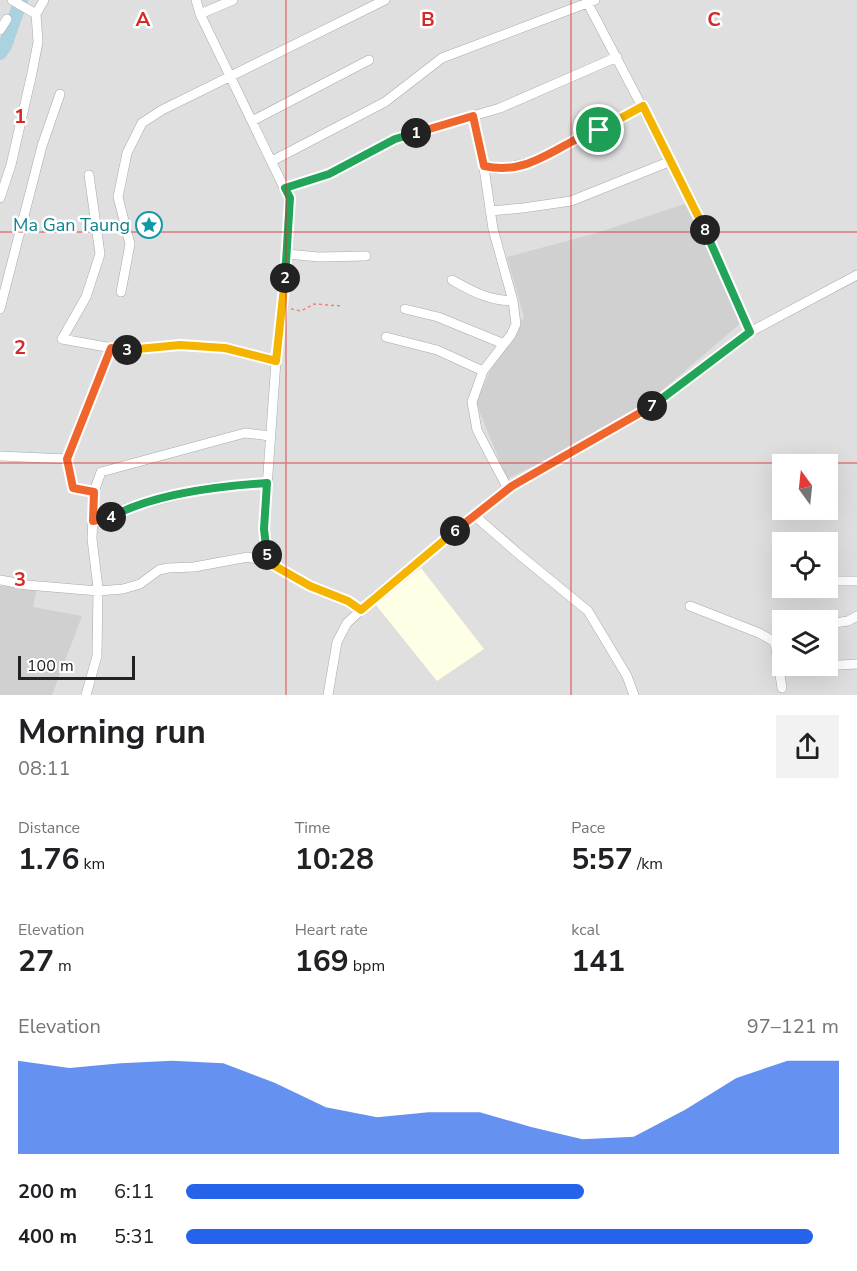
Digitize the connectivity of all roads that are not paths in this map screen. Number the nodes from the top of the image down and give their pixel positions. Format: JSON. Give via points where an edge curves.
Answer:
{"nodes":[{"id":1,"x":45,"y":0,"type":"edge"},
{"id":2,"x":196,"y":0,"type":"edge"},
{"id":3,"x":233,"y":0,"type":"edge"},
{"id":4,"x":385,"y":0,"type":"edge"},
{"id":5,"x":13,"y":1,"type":"edge"},
{"id":6,"x":589,"y":1,"type":"edge"},
{"id":7,"x":36,"y":14,"type":"junction"},
{"id":8,"x":200,"y":14,"type":"junction"},
{"id":9,"x":7,"y":19,"type":"dead end"},
{"id":10,"x":0,"y":30,"type":"edge"},
{"id":11,"x":617,"y":57,"type":"junction"},
{"id":12,"x":369,"y":60,"type":"dead end"},
{"id":13,"x":231,"y":77,"type":"junction"},
{"id":14,"x":60,"y":94,"type":"dead end"},
{"id":15,"x":643,"y":106,"type":"junction"},
{"id":16,"x":473,"y":116,"type":"junction"},
{"id":17,"x":252,"y":121,"type":"junction"},
{"id":18,"x":671,"y":161,"type":"junction"},
{"id":19,"x":272,"y":162,"type":"junction"},
{"id":20,"x":484,"y":166,"type":"junction"},
{"id":21,"x":89,"y":175,"type":"dead end"},
{"id":22,"x":285,"y":188,"type":"junction"},
{"id":23,"x":0,"y":198,"type":"edge"},
{"id":24,"x":490,"y":211,"type":"junction"},
{"id":25,"x":287,"y":254,"type":"junction"},
{"id":26,"x":366,"y":256,"type":"dead end"},
{"id":27,"x":857,"y":275,"type":"edge"},
{"id":28,"x":452,"y":280,"type":"dead end"},
{"id":29,"x":121,"y":292,"type":"dead end"},
{"id":30,"x":513,"y":301,"type":"junction"},
{"id":31,"x":0,"y":309,"type":"edge"},
{"id":32,"x":405,"y":309,"type":"dead end"},
{"id":33,"x":750,"y":332,"type":"junction"},
{"id":34,"x":386,"y":337,"type":"dead end"},
{"id":35,"x":504,"y":344,"type":"junction"},
{"id":36,"x":111,"y":348,"type":"junction"},
{"id":37,"x":276,"y":361,"type":"junction"},
{"id":38,"x":483,"y":371,"type":"junction"},
{"id":39,"x":270,"y":436,"type":"junction"},
{"id":40,"x":0,"y":456,"type":"edge"},
{"id":41,"x":67,"y":459,"type":"junction"},
{"id":42,"x":267,"y":483,"type":"junction"},
{"id":43,"x":508,"y":489,"type":"junction"},
{"id":44,"x":94,"y":492,"type":"junction"},
{"id":45,"x":475,"y":516,"type":"junction"},
{"id":46,"x":93,"y":521,"type":"junction"},
{"id":47,"x":268,"y":562,"type":"junction"},
{"id":48,"x":0,"y":580,"type":"edge"},
{"id":49,"x":857,"y":580,"type":"edge"},
{"id":50,"x":838,"y":581,"type":"edge"},
{"id":51,"x":98,"y":591,"type":"junction"},
{"id":52,"x":690,"y":606,"type":"dead end"},
{"id":53,"x":361,"y":610,"type":"junction"},
{"id":54,"x":857,"y":615,"type":"edge"},
{"id":55,"x":838,"y":622,"type":"edge"},
{"id":56,"x":770,"y":638,"type":"joint"},
{"id":57,"x":857,"y":664,"type":"edge"},
{"id":58,"x":838,"y":665,"type":"edge"},
{"id":59,"x":782,"y":688,"type":"dead end"},
{"id":60,"x":86,"y":695,"type":"edge"},
{"id":61,"x":328,"y":695,"type":"edge"},
{"id":62,"x":634,"y":695,"type":"edge"}],
"edges":[{"from":1,"to":7,"type":"street"},
{"from":2,"to":8,"type":"street"},
{"from":3,"to":8,"type":"street"},
{"from":4,"to":13,"type":"street"},
{"from":5,"to":7,"type":"street"},
{"from":6,"to":11,"type":"street"},
{"from":6,"to":19,"type":"street","via":[[442,58],[385,102]]},
{"from":7,"to":23,"type":"street","via":[[38,42]]},
{"from":8,"to":13,"type":"street"},
{"from":9,"to":10,"type":"street"},
{"from":11,"to":15,"type":"street"},
{"from":11,"to":16,"type":"street"},
{"from":12,"to":17,"type":"street"},
{"from":13,"to":17,"type":"street"},
{"from":13,"to":29,"type":"street","via":[[142,123],[127,153],[118,197],[130,244]]},
{"from":14,"to":31,"type":"street","via":[[42,146]]},
{"from":15,"to":18,"type":"street"},
{"from":15,"to":20,"type":"street","via":[[537,161],[499,170]]},
{"from":16,"to":20,"type":"street"},
{"from":16,"to":22,"type":"street","via":[[395,139],[329,174]]},
{"from":17,"to":19,"type":"street"},
{"from":18,"to":24,"type":"street","via":[[571,201]]},
{"from":18,"to":33,"type":"street"},
{"from":19,"to":22,"type":"street"},
{"from":20,"to":24,"type":"street"},
{"from":21,"to":36,"type":"street","via":[[100,254],[86,297],[62,339]]},
{"from":22,"to":25,"type":"street","via":[[290,198]]},
{"from":24,"to":30,"type":"street"},
{"from":25,"to":26,"type":"street"},
{"from":25,"to":37,"type":"street"},
{"from":27,"to":33,"type":"street"},
{"from":28,"to":30,"type":"street","via":[[478,295]]},
{"from":30,"to":35,"type":"street","via":[[516,324]]},
{"from":32,"to":35,"type":"street","via":[[438,317]]},
{"from":33,"to":43,"type":"street","via":[[644,412]]},
{"from":34,"to":38,"type":"street","via":[[437,350]]},
{"from":35,"to":38,"type":"street"},
{"from":36,"to":37,"type":"street","via":[[225,348]]},
{"from":36,"to":41,"type":"street"},
{"from":37,"to":39,"type":"street"},
{"from":38,"to":43,"type":"street","via":[[472,402],[474,416],[477,430]]},
{"from":39,"to":42,"type":"street"},
{"from":39,"to":44,"type":"street","via":[[245,433],[101,472]]},
{"from":40,"to":41,"type":"street"},
{"from":41,"to":44,"type":"street","via":[[73,488]]},
{"from":42,"to":46,"type":"street","via":[[211,487],[127,508],[107,519]]},
{"from":42,"to":47,"type":"street","via":[[264,529]]},
{"from":43,"to":45,"type":"street"},
{"from":44,"to":46,"type":"street"},
{"from":45,"to":53,"type":"street"},
{"from":45,"to":62,"type":"street","via":[[588,611]]},
{"from":46,"to":51,"type":"street"},
{"from":47,"to":51,"type":"street","via":[[248,557],[168,568],[123,590]]},
{"from":47,"to":53,"type":"street"},
{"from":48,"to":51,"type":"street"},
{"from":49,"to":50,"type":"street"},
{"from":51,"to":60,"type":"street","via":[[97,656]]},
{"from":52,"to":56,"type":"street"},
{"from":53,"to":61,"type":"street","via":[[347,623],[337,642]]},
{"from":54,"to":55,"type":"street"},
{"from":56,"to":59,"type":"street","via":[[778,653]]},
{"from":57,"to":58,"type":"street"}]}
